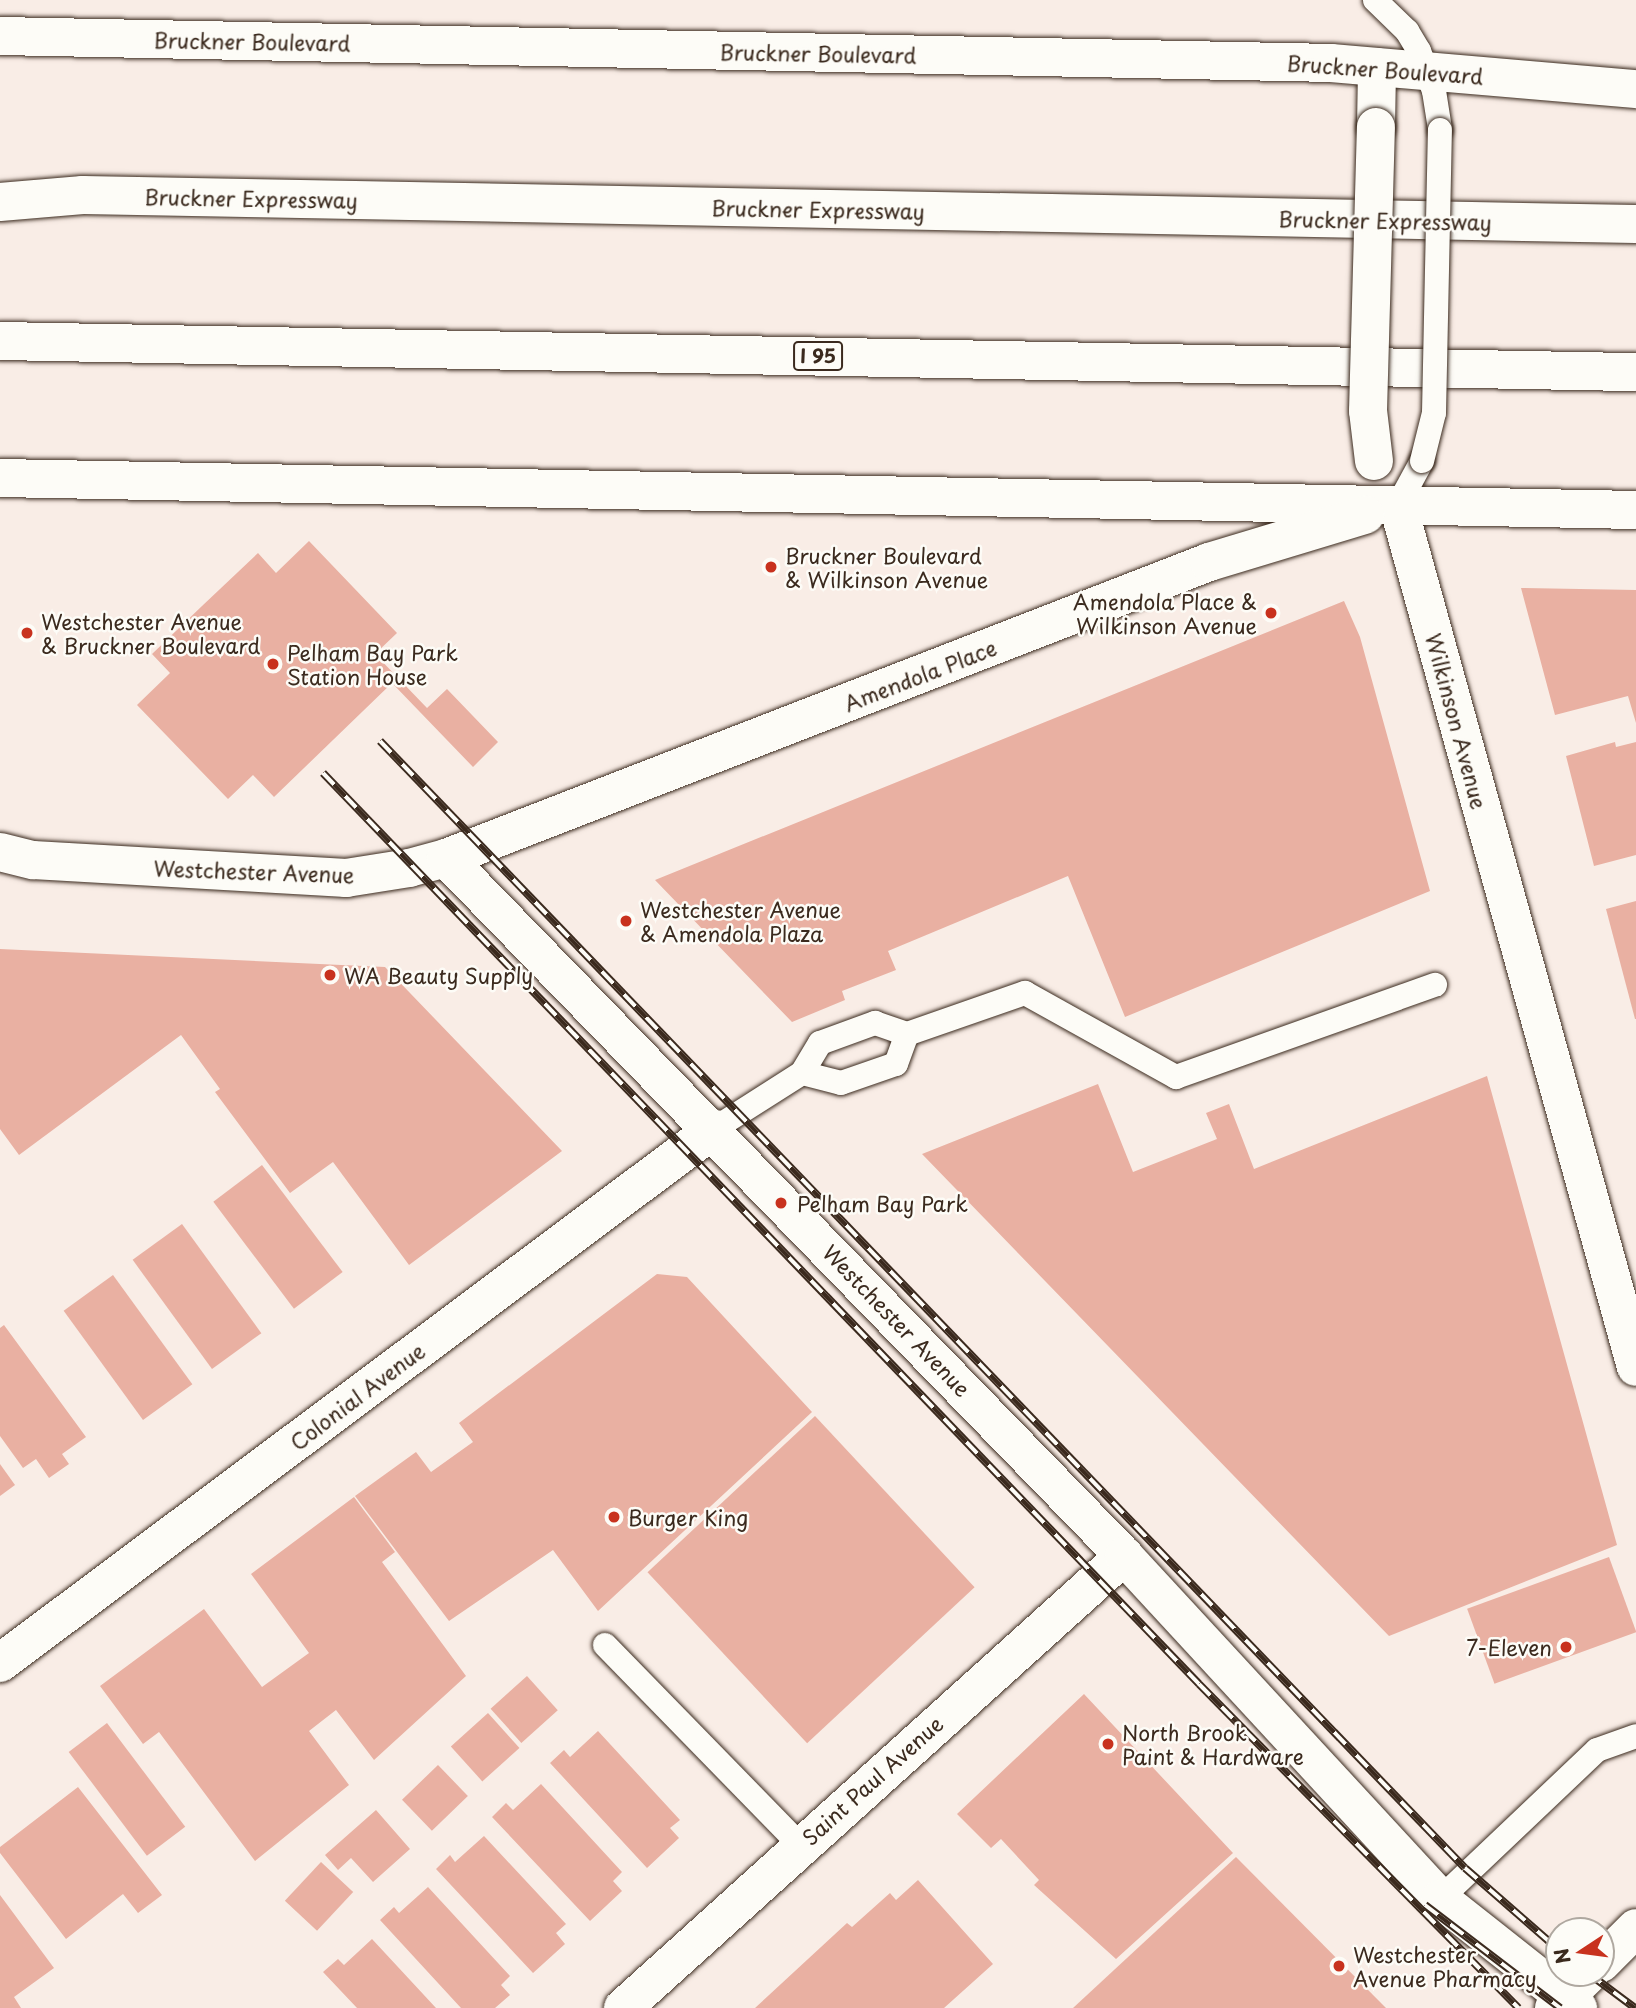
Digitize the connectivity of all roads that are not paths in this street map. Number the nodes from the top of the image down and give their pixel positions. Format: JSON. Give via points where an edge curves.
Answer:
{"nodes":[{"id":1,"x":1375,"y":0,"type":"edge"},
{"id":2,"x":0,"y":36,"type":"edge"},
{"id":3,"x":1377,"y":67,"type":"junction"},
{"id":4,"x":1428,"y":71,"type":"junction"},
{"id":5,"x":1636,"y":89,"type":"edge"},
{"id":6,"x":0,"y":187,"type":"edge"},
{"id":7,"x":83,"y":195,"type":"junction"},
{"id":8,"x":0,"y":202,"type":"edge"},
{"id":9,"x":1636,"y":224,"type":"edge"},
{"id":10,"x":0,"y":341,"type":"edge"},
{"id":11,"x":1636,"y":372,"type":"edge"},
{"id":12,"x":0,"y":478,"type":"edge"},
{"id":13,"x":1398,"y":505,"type":"junction"},
{"id":14,"x":1636,"y":510,"type":"edge"},
{"id":15,"x":0,"y":852,"type":"edge"},
{"id":16,"x":446,"y":859,"type":"junction"},
{"id":17,"x":1435,"y":985,"type":"dead end"},
{"id":18,"x":907,"y":1034,"type":"junction"},
{"id":19,"x":802,"y":1073,"type":"junction"},
{"id":20,"x":714,"y":1129,"type":"junction"},
{"id":21,"x":1636,"y":1367,"type":"edge"},
{"id":22,"x":1124,"y":1556,"type":"junction"},
{"id":23,"x":605,"y":1645,"type":"dead end"},
{"id":24,"x":0,"y":1663,"type":"edge"},
{"id":25,"x":1636,"y":1736,"type":"edge"},
{"id":26,"x":800,"y":1845,"type":"junction"},
{"id":27,"x":1440,"y":1899,"type":"junction"},
{"id":28,"x":1636,"y":1928,"type":"edge"},
{"id":29,"x":1615,"y":1949,"type":"edge"},
{"id":30,"x":1572,"y":1996,"type":"edge"},
{"id":31,"x":623,"y":2008,"type":"edge"}],
"edges":[{"from":1,"to":4,"type":"lane","via":[[1407,31]]},
{"from":2,"to":3,"type":"main road","name":"Bruckner Boulevard"},
{"from":3,"to":4,"type":"main road","name":"Bruckner Boulevard"},
{"from":3,"to":13,"type":"main road","name":"Wilkinson Avenue","bridge":true,"via":[[1368,411],[1377,474]]},
{"from":4,"to":5,"type":"main road","name":"Bruckner Boulevard"},
{"from":4,"to":13,"type":"lane","bridge":true,"via":[[1440,130],[1434,413],[1422,461]]},
{"from":6,"to":7,"type":"main road"},
{"from":7,"to":8,"type":"main road","name":"Bruckner Expressway"},
{"from":7,"to":9,"type":"main road","name":"Bruckner Expressway"},
{"from":10,"to":11,"type":"main road","number":"I 95"},
{"from":12,"to":13,"type":"main road"},
{"from":13,"to":14,"type":"main road"},
{"from":13,"to":16,"type":"main road","name":"Amendola Place","via":[[1197,566]]},
{"from":13,"to":21,"type":"main road","name":"Wilkinson Avenue"},
{"from":15,"to":16,"type":"main road","name":"Westchester Avenue","via":[[33,860],[346,878]]},
{"from":16,"to":20,"type":"main road","name":"Westchester Avenue"},
{"from":17,"to":18,"type":"lane","via":[[1176,1077],[1025,993]]},
{"from":18,"to":19,"type":"lane","via":[[875,1023],[820,1043]]},
{"from":18,"to":19,"type":"lane","via":[[896,1064],[841,1083]]},
{"from":19,"to":20,"type":"lane"},
{"from":20,"to":22,"type":"main road","name":"Westchester Avenue"},
{"from":20,"to":24,"type":"main road","name":"Colonial Avenue"},
{"from":22,"to":26,"type":"main road","name":"Saint Paul Avenue"},
{"from":22,"to":27,"type":"main road","name":"Westchester Avenue"},
{"from":23,"to":26,"type":"lane"},
{"from":25,"to":27,"type":"lane","via":[[1597,1749]]},
{"from":26,"to":31,"type":"main road","name":"Saint Paul Avenue"},
{"from":27,"to":30,"type":"main road","name":"Westchester Avenue"},
{"from":28,"to":29,"type":"main road"}]}
